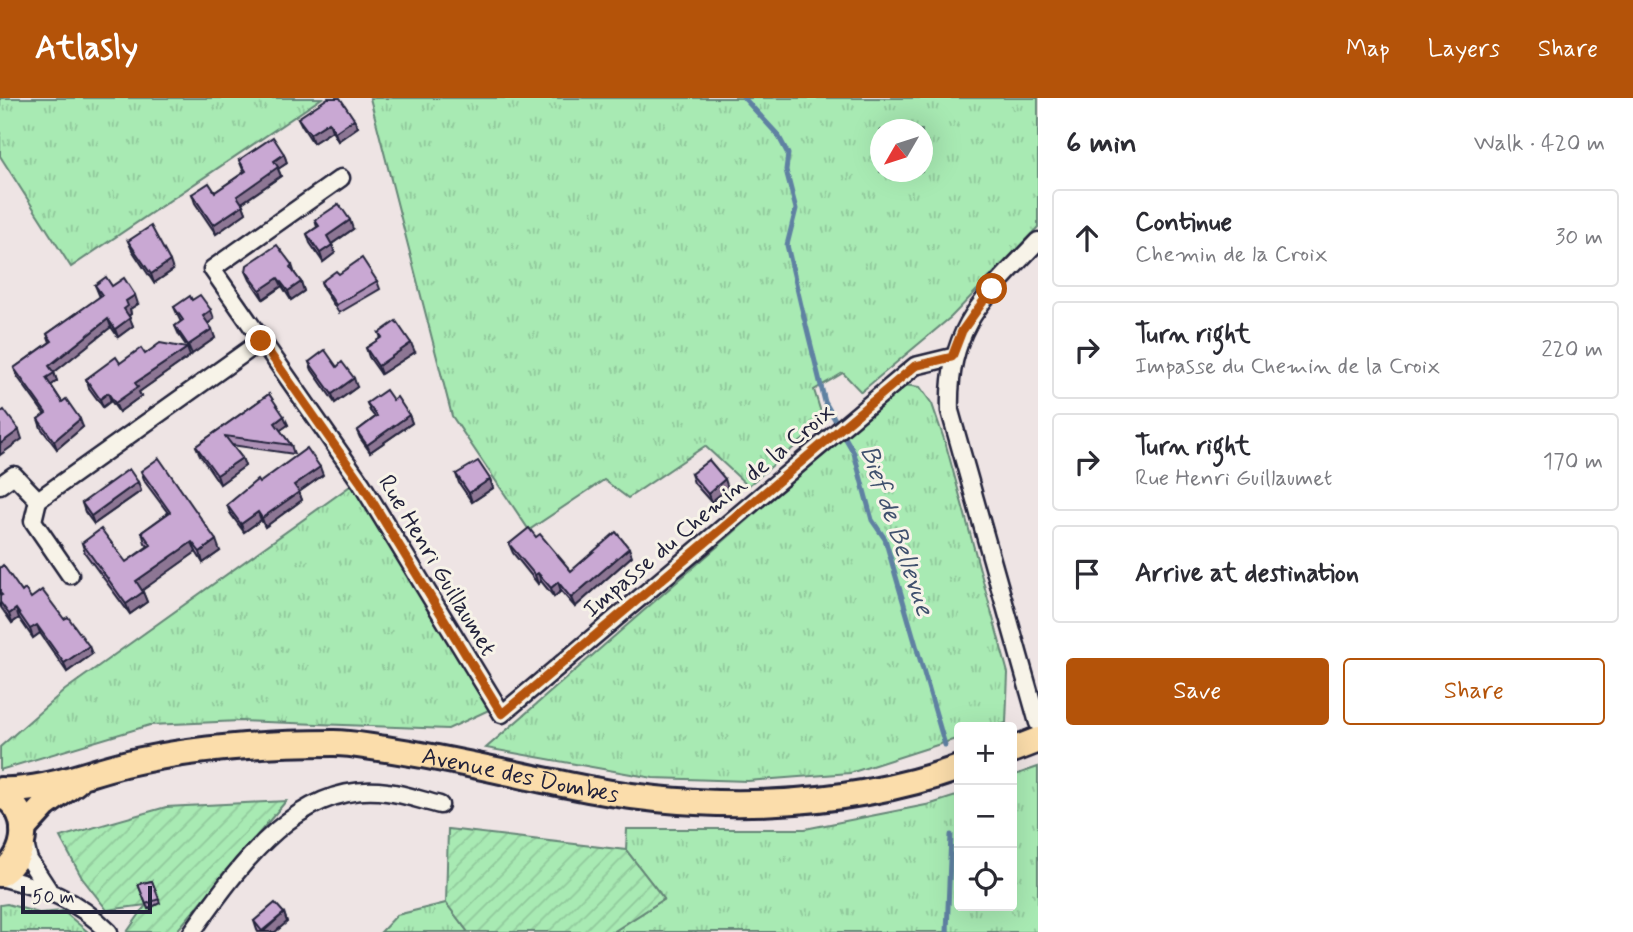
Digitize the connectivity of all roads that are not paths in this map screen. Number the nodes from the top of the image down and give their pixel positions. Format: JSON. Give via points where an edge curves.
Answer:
{"nodes":[{"id":1,"x":341,"y":178,"type":"dead end"},
{"id":2,"x":1038,"y":241,"type":"edge"},
{"id":3,"x":261,"y":341,"type":"junction"},
{"id":4,"x":952,"y":357,"type":"junction"},
{"id":5,"x":0,"y":485,"type":"edge"},
{"id":6,"x":38,"y":500,"type":"junction"},
{"id":7,"x":70,"y":575,"type":"dead end"},
{"id":8,"x":502,"y":714,"type":"joint"},
{"id":9,"x":1038,"y":723,"type":"edge"},
{"id":10,"x":1038,"y":740,"type":"edge"},
{"id":11,"x":1017,"y":748,"type":"edge"},
{"id":12,"x":954,"y":769,"type":"edge"},
{"id":13,"x":82,"y":777,"type":"junction"},
{"id":14,"x":0,"y":792,"type":"edge"},
{"id":15,"x":440,"y":805,"type":"dead end"},
{"id":16,"x":24,"y":834,"type":"junction"},
{"id":17,"x":0,"y":876,"type":"edge"},
{"id":18,"x":48,"y":889,"type":"junction"},
{"id":19,"x":109,"y":932,"type":"edge"},
{"id":20,"x":192,"y":932,"type":"edge"}],
"edges":[{"from":1,"to":3,"type":"street","name":"Rue Henri Guillaumet","via":[[212,269]]},
{"from":2,"to":4,"type":"street","via":[[992,289],[962,331]]},
{"from":3,"to":6,"type":"street"},
{"from":3,"to":8,"type":"street","name":"Rue Henri Guillaumet","via":[[361,483]]},
{"from":4,"to":8,"type":"street","name":"Impasse du Chemin de la Croix","via":[[915,366]]},
{"from":4,"to":9,"type":"street","via":[[950,411]]},
{"from":5,"to":6,"type":"street","via":[[14,475]]},
{"from":6,"to":7,"type":"street","via":[[33,521]]},
{"from":10,"to":11,"type":"main road"},
{"from":12,"to":13,"type":"main road","name":"Avenue des Dombes","via":[[855,795],[760,803],[674,800],[572,786],[422,754],[337,743],[239,746],[125,764]]},
{"from":13,"to":14,"type":"main road","name":"Avenue des Dombes"},
{"from":13,"to":16,"type":"main road","name":"Avenue des Dombes","via":[[45,805]]},
{"from":14,"to":16,"type":"main road","via":[[17,809]]},
{"from":15,"to":20,"type":"street","via":[[386,792],[337,795],[266,839]]},
{"from":16,"to":17,"type":"main road","name":"Avenue des Dombes","via":[[19,855]]},
{"from":16,"to":18,"type":"street","via":[[29,860]]},
{"from":17,"to":18,"type":"street"},
{"from":18,"to":19,"type":"street","via":[[88,911]]}]}
